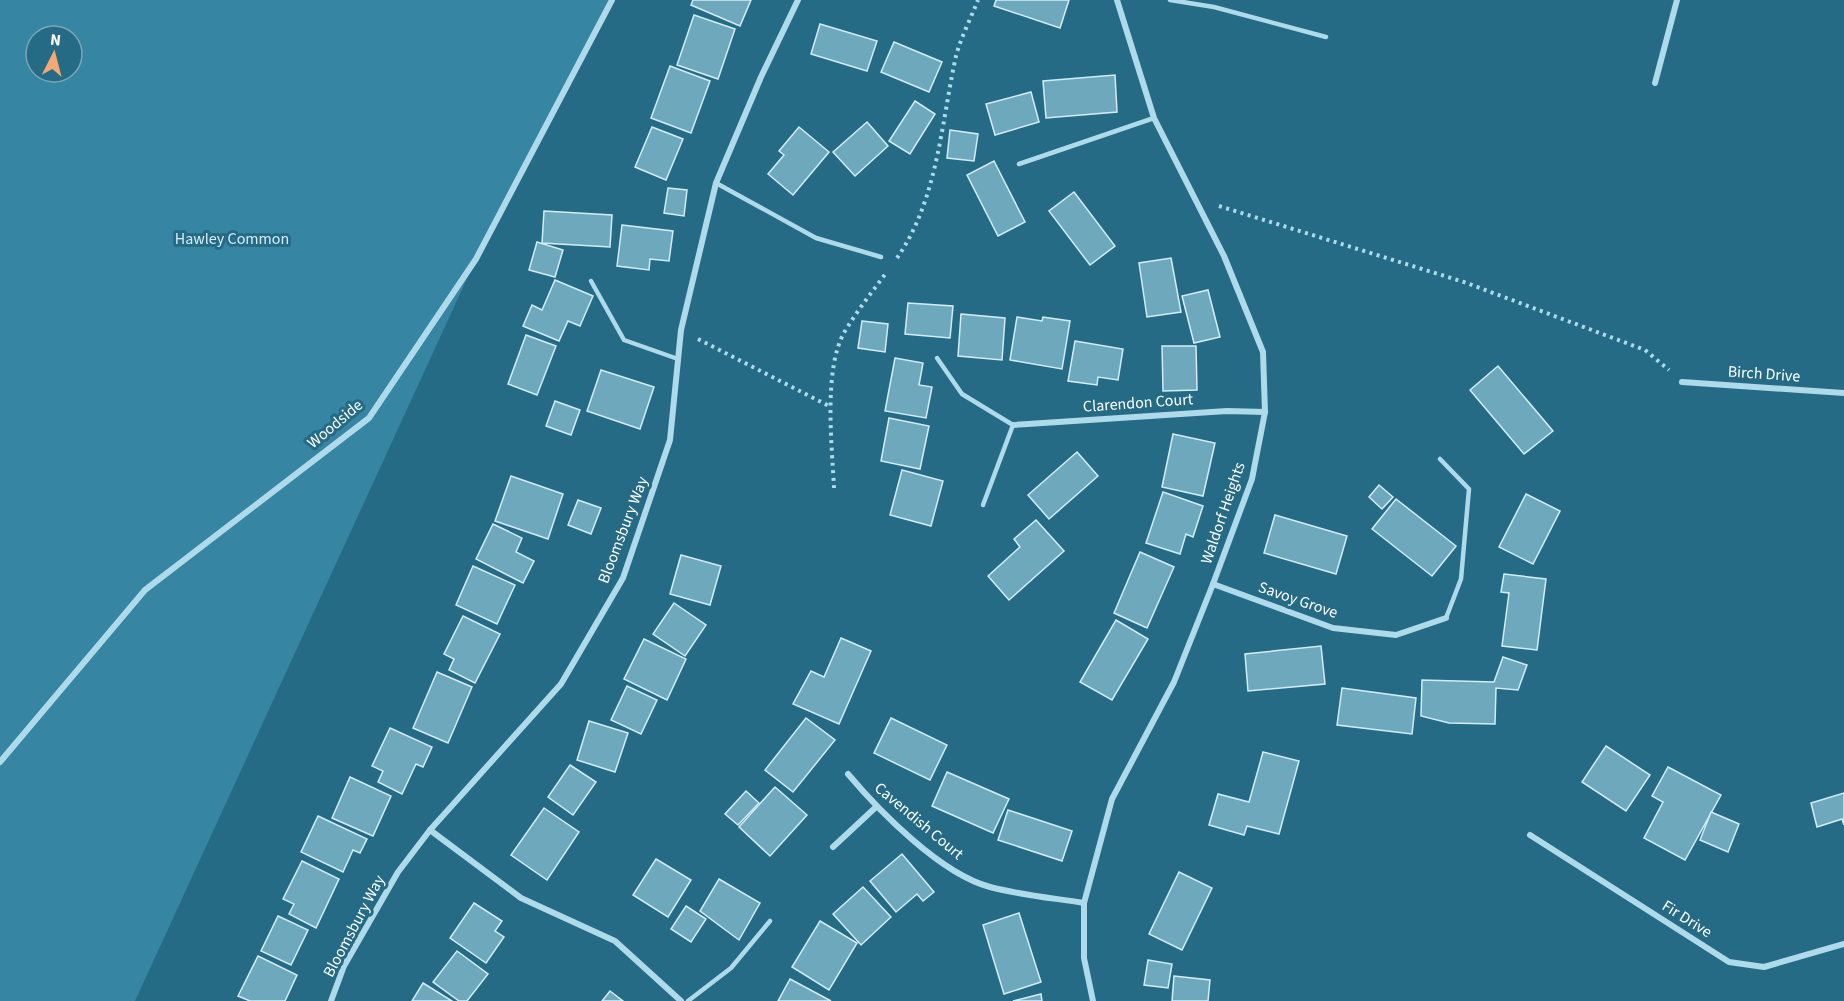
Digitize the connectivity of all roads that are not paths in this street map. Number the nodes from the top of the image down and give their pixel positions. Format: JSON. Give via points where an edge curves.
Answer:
{"nodes":[{"id":1,"x":612,"y":0,"type":"edge"},
{"id":2,"x":798,"y":0,"type":"edge"},
{"id":3,"x":1117,"y":0,"type":"edge"},
{"id":4,"x":1170,"y":0,"type":"edge"},
{"id":5,"x":1677,"y":0,"type":"edge"},
{"id":6,"x":1326,"y":37,"type":"dead end"},
{"id":7,"x":1655,"y":83,"type":"dead end"},
{"id":8,"x":1154,"y":118,"type":"junction"},
{"id":9,"x":1018,"y":164,"type":"dead end"},
{"id":10,"x":716,"y":183,"type":"junction"},
{"id":11,"x":881,"y":257,"type":"dead end"},
{"id":12,"x":591,"y":281,"type":"dead end"},
{"id":13,"x":937,"y":358,"type":"dead end"},
{"id":14,"x":678,"y":359,"type":"junction"},
{"id":15,"x":1682,"y":382,"type":"road end"},
{"id":16,"x":1844,"y":393,"type":"edge"},
{"id":17,"x":1265,"y":412,"type":"junction"},
{"id":18,"x":1013,"y":425,"type":"junction"},
{"id":19,"x":1440,"y":459,"type":"dead end"},
{"id":20,"x":983,"y":505,"type":"dead end"},
{"id":21,"x":1213,"y":584,"type":"junction"},
{"id":22,"x":1446,"y":618,"type":"joint"},
{"id":23,"x":0,"y":762,"type":"edge"},
{"id":24,"x":848,"y":774,"type":"dead end"},
{"id":25,"x":876,"y":807,"type":"junction"},
{"id":26,"x":430,"y":830,"type":"junction"},
{"id":27,"x":1530,"y":835,"type":"dead end"},
{"id":28,"x":833,"y":848,"type":"dead end"},
{"id":29,"x":1084,"y":903,"type":"junction"},
{"id":30,"x":770,"y":921,"type":"dead end"},
{"id":31,"x":1844,"y":944,"type":"edge"},
{"id":32,"x":331,"y":1001,"type":"edge"},
{"id":33,"x":681,"y":1001,"type":"edge"},
{"id":34,"x":688,"y":1001,"type":"edge"},
{"id":35,"x":1093,"y":1001,"type":"edge"}],
"edges":[{"from":1,"to":23,"type":"street","name":"Woodside","via":[[476,259],[369,418],[145,590]]},
{"from":2,"to":10,"type":"street","name":"Bloomsbury Way"},
{"from":3,"to":8,"type":"street","name":"Waldorf Heights"},
{"from":4,"to":6,"type":"lane","via":[[1214,7]]},
{"from":5,"to":7,"type":"street"},
{"from":8,"to":9,"type":"lane"},
{"from":8,"to":17,"type":"street","name":"Waldorf Heights","via":[[1224,256],[1263,352]]},
{"from":10,"to":11,"type":"lane","via":[[816,238]]},
{"from":10,"to":14,"type":"street","name":"Bloomsbury Way","via":[[681,330]]},
{"from":12,"to":14,"type":"lane","via":[[624,340]]},
{"from":13,"to":18,"type":"lane","via":[[962,394]]},
{"from":14,"to":26,"type":"street","name":"Bloomsbury Way","via":[[670,440],[623,578],[561,684]]},
{"from":15,"to":16,"type":"street","name":"Birch Drive"},
{"from":17,"to":18,"type":"street","name":"Clarendon Court"},
{"from":17,"to":21,"type":"street","name":"Waldorf Heights","via":[[1252,480]]},
{"from":18,"to":20,"type":"lane"},
{"from":19,"to":22,"type":"lane","via":[[1469,489],[1461,579]]},
{"from":21,"to":22,"type":"street","name":"Savoy Grove","via":[[1333,628],[1396,635]]},
{"from":21,"to":29,"type":"street","name":"Waldorf Heights","via":[[1174,682],[1112,799]]},
{"from":24,"to":25,"type":"street","name":"Cavendish Court"},
{"from":25,"to":28,"type":"street"},
{"from":25,"to":29,"type":"street","name":"Cavendish Court","via":[[951,869],[970,878],[988,886]]},
{"from":26,"to":32,"type":"street","name":"Bloomsbury Way","via":[[398,872],[344,966]]},
{"from":26,"to":33,"type":"street","via":[[521,897],[615,941]]},
{"from":27,"to":31,"type":"street","name":"Fir Drive","via":[[1729,962],[1764,967]]},
{"from":29,"to":35,"type":"street","name":"Waldorf Heights","via":[[1084,958]]},
{"from":30,"to":34,"type":"lane","via":[[731,968]]}]}
